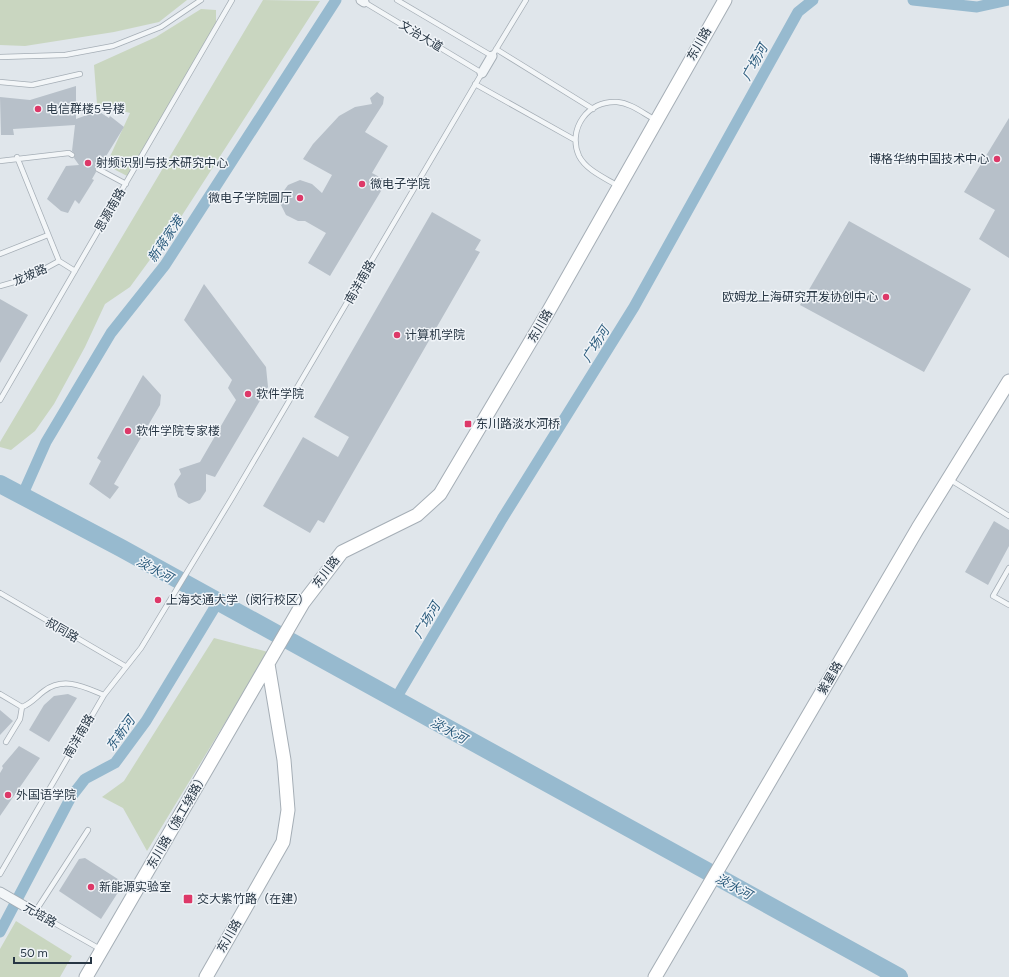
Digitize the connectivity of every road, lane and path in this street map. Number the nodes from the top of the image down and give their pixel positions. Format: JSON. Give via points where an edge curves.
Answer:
{"nodes":[{"id":1,"x":201,"y":0,"type":"edge"},
{"id":2,"x":232,"y":0,"type":"edge"},
{"id":3,"x":397,"y":0,"type":"edge"},
{"id":4,"x":526,"y":0,"type":"edge"},
{"id":5,"x":725,"y":0,"type":"edge"},
{"id":6,"x":363,"y":1,"type":"edge"},
{"id":7,"x":494,"y":52,"type":"junction"},
{"id":8,"x":0,"y":57,"type":"edge"},
{"id":9,"x":482,"y":73,"type":"junction"},
{"id":10,"x":80,"y":74,"type":"dead end"},
{"id":11,"x":0,"y":82,"type":"edge"},
{"id":12,"x":475,"y":84,"type":"junction"},
{"id":13,"x":593,"y":109,"type":"junction"},
{"id":14,"x":656,"y":120,"type":"junction"},
{"id":15,"x":575,"y":140,"type":"junction"},
{"id":16,"x":72,"y":155,"type":"dead end"},
{"id":17,"x":17,"y":157,"type":"junction"},
{"id":18,"x":0,"y":161,"type":"edge"},
{"id":19,"x":98,"y":169,"type":"dead end"},
{"id":20,"x":126,"y":184,"type":"junction"},
{"id":21,"x":619,"y":186,"type":"junction"},
{"id":22,"x":48,"y":235,"type":"junction"},
{"id":23,"x":0,"y":254,"type":"edge"},
{"id":24,"x":59,"y":261,"type":"junction"},
{"id":25,"x":75,"y":271,"type":"junction"},
{"id":26,"x":0,"y":286,"type":"edge"},
{"id":27,"x":1009,"y":382,"type":"edge"},
{"id":28,"x":0,"y":400,"type":"edge"},
{"id":29,"x":949,"y":479,"type":"junction"},
{"id":30,"x":1009,"y":516,"type":"edge"},
{"id":31,"x":1009,"y":568,"type":"edge"},
{"id":32,"x":0,"y":593,"type":"edge"},
{"id":33,"x":1009,"y":605,"type":"edge"},
{"id":34,"x":268,"y":664,"type":"junction"},
{"id":35,"x":125,"y":666,"type":"junction"},
{"id":36,"x":0,"y":694,"type":"edge"},
{"id":37,"x":104,"y":695,"type":"junction"},
{"id":38,"x":22,"y":708,"type":"junction"},
{"id":39,"x":6,"y":742,"type":"dead end"},
{"id":40,"x":88,"y":830,"type":"dead end"},
{"id":41,"x":0,"y":874,"type":"edge"},
{"id":42,"x":1,"y":892,"type":"edge"},
{"id":43,"x":26,"y":907,"type":"joint"},
{"id":44,"x":35,"y":912,"type":"junction"},
{"id":45,"x":102,"y":949,"type":"junction"},
{"id":46,"x":86,"y":977,"type":"edge"},
{"id":47,"x":206,"y":977,"type":"edge"},
{"id":48,"x":655,"y":977,"type":"edge"}],
"edges":[{"from":1,"to":8,"type":"lane","via":[[161,28],[113,46],[65,55]]},
{"from":2,"to":20,"type":"lane","name":"思源南路"},
{"from":3,"to":7,"type":"lane","name":"文治大道"},
{"from":4,"to":7,"type":"lane","name":"南洋南路"},
{"from":5,"to":14,"type":"main road","name":"东川路"},
{"from":6,"to":9,"type":"lane","name":"文治大道"},
{"from":7,"to":9,"type":"street","name":"南洋南路"},
{"from":7,"to":13,"type":"lane","name":"文治大道"},
{"from":9,"to":12,"type":"lane","name":"南洋南路"},
{"from":10,"to":11,"type":"lane","via":[[32,85]]},
{"from":12,"to":15,"type":"lane"},
{"from":12,"to":35,"type":"lane","name":"南洋南路","via":[[168,605],[141,648]]},
{"from":13,"to":14,"type":"lane","via":[[598,105],[617,102],[631,106]]},
{"from":13,"to":15,"type":"lane","via":[[577,126]]},
{"from":14,"to":21,"type":"main road","name":"东川路"},
{"from":15,"to":21,"type":"lane","via":[[580,157],[593,171]]},
{"from":16,"to":17,"type":"lane","via":[[68,153]]},
{"from":17,"to":18,"type":"lane"},
{"from":17,"to":22,"type":"lane"},
{"from":19,"to":20,"type":"lane"},
{"from":20,"to":25,"type":"lane","name":"思源南路"},
{"from":21,"to":34,"type":"main road","name":"东川路","via":[[440,494],[417,515],[342,552],[303,604]]},
{"from":22,"to":23,"type":"lane"},
{"from":22,"to":24,"type":"lane"},
{"from":24,"to":25,"type":"lane"},
{"from":24,"to":26,"type":"lane","name":"龙坡路","via":[[28,278]]},
{"from":25,"to":28,"type":"lane","name":"思源南路"},
{"from":27,"to":29,"type":"main road","name":"紫星路"},
{"from":29,"to":30,"type":"lane"},
{"from":29,"to":48,"type":"main road","name":"紫星路"},
{"from":31,"to":33,"type":"lane","via":[[993,596]]},
{"from":32,"to":35,"type":"lane","name":"叔同路"},
{"from":34,"to":45,"type":"main road","name":"东川路（施工绕路）"},
{"from":34,"to":47,"type":"main road","name":"东川路","via":[[284,760],[288,810],[283,842]]},
{"from":35,"to":37,"type":"lane","name":"南洋南路"},
{"from":36,"to":38,"type":"lane"},
{"from":37,"to":38,"type":"lane","via":[[67,682],[55,684]]},
{"from":37,"to":41,"type":"lane","name":"南洋南路"},
{"from":38,"to":39,"type":"lane","via":[[20,719]]},
{"from":40,"to":44,"type":"lane"},
{"from":42,"to":43,"type":"street","name":"元培路"},
{"from":43,"to":44,"type":"lane","name":"元培路"},
{"from":44,"to":45,"type":"lane","name":"元培路"},
{"from":45,"to":46,"type":"main road","name":"东川路（施工绕路）"}]}
